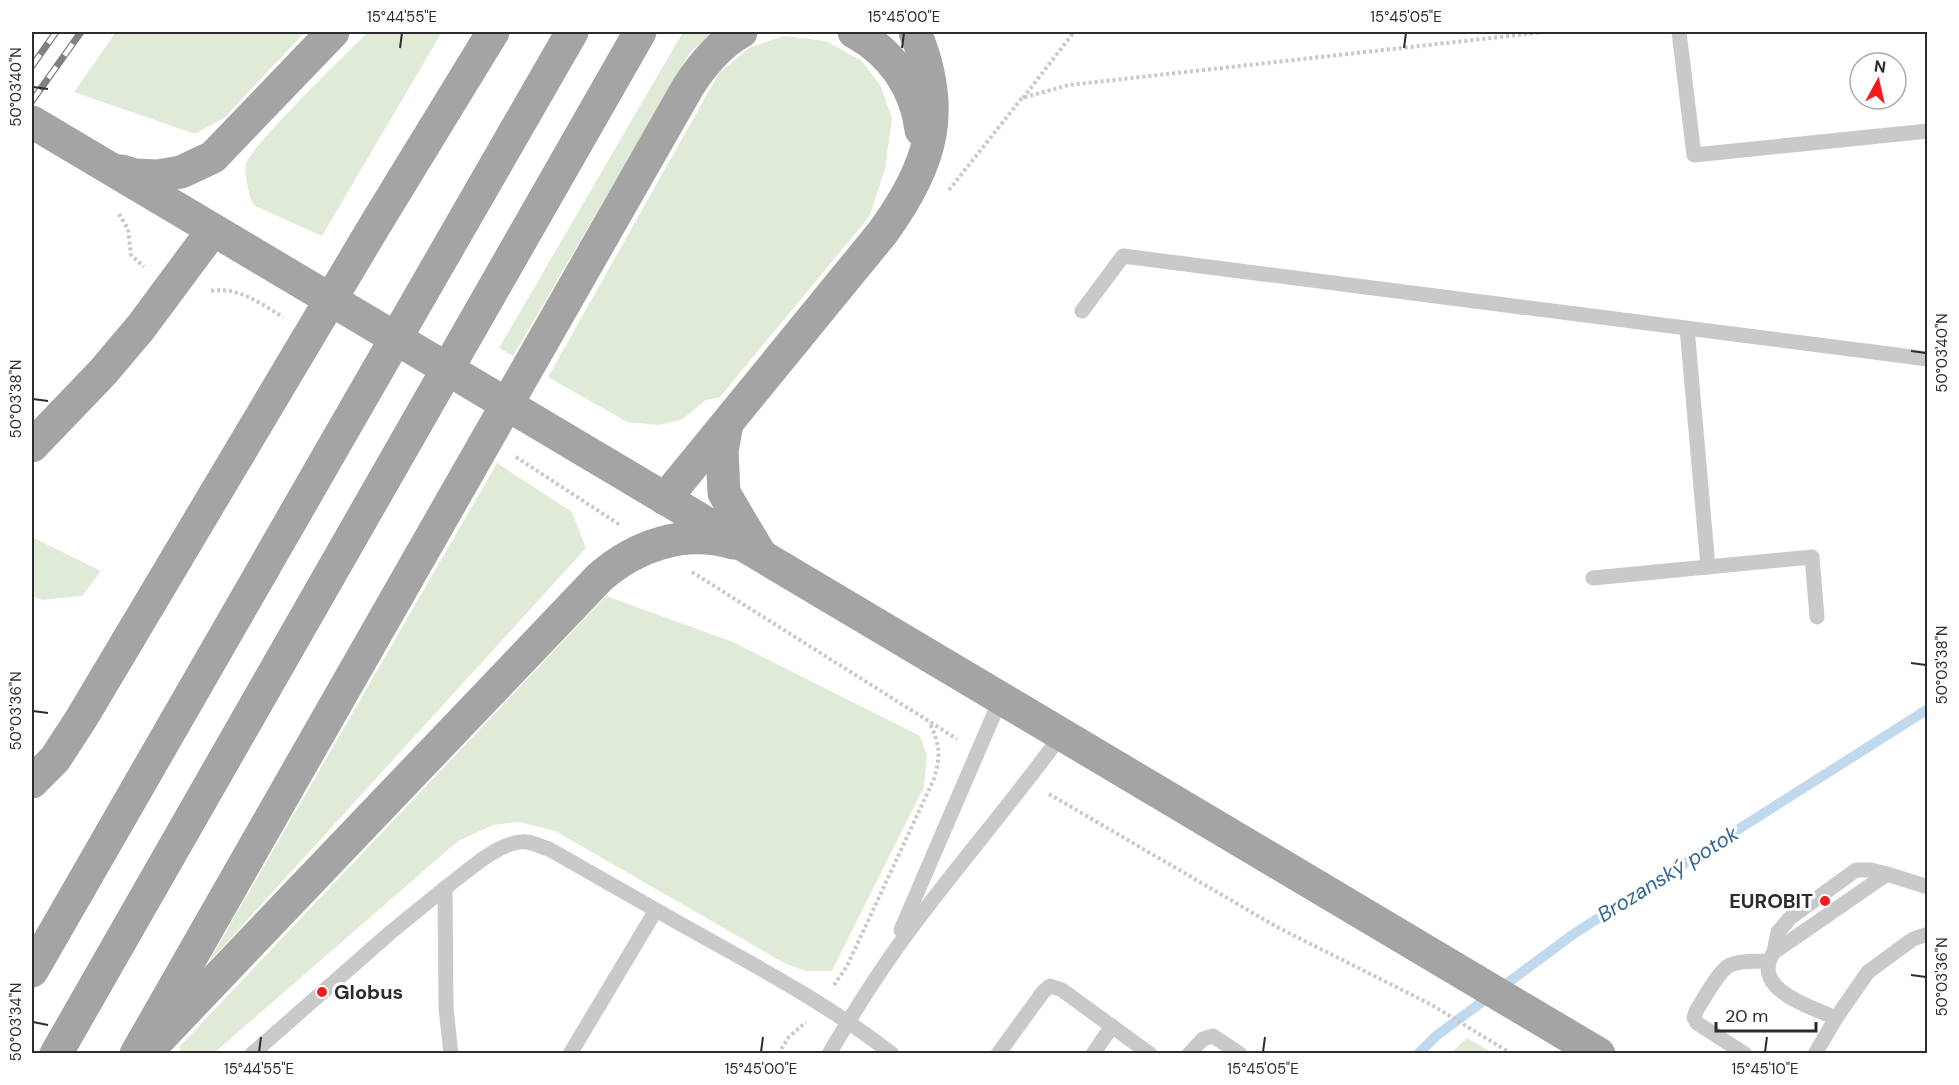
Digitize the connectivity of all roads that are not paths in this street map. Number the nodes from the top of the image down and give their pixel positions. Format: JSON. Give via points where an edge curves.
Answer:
{"nodes":[{"id":1,"x":333,"y":32,"type":"edge"},
{"id":2,"x":493,"y":32,"type":"edge"},
{"id":3,"x":572,"y":32,"type":"edge"},
{"id":4,"x":640,"y":32,"type":"edge"},
{"id":5,"x":741,"y":32,"type":"edge"},
{"id":6,"x":854,"y":32,"type":"edge"},
{"id":7,"x":915,"y":32,"type":"edge"},
{"id":8,"x":1679,"y":32,"type":"edge"},
{"id":9,"x":32,"y":122,"type":"edge"},
{"id":10,"x":1928,"y":131,"type":"edge"},
{"id":11,"x":103,"y":164,"type":"junction"},
{"id":12,"x":915,"y":179,"type":"junction"},
{"id":13,"x":213,"y":230,"type":"junction"},
{"id":14,"x":1082,"y":311,"type":"dead end"},
{"id":15,"x":1687,"y":328,"type":"junction"},
{"id":16,"x":1928,"y":359,"type":"edge"},
{"id":17,"x":727,"y":424,"type":"junction"},
{"id":18,"x":32,"y":446,"type":"edge"},
{"id":19,"x":665,"y":499,"type":"junction"},
{"id":20,"x":760,"y":554,"type":"junction"},
{"id":21,"x":1708,"y":567,"type":"junction"},
{"id":22,"x":1593,"y":578,"type":"dead end"},
{"id":23,"x":1817,"y":617,"type":"dead end"},
{"id":24,"x":1001,"y":698,"type":"junction"},
{"id":25,"x":1062,"y":734,"type":"junction"},
{"id":26,"x":32,"y":782,"type":"edge"},
{"id":27,"x":1887,"y":874,"type":"junction"},
{"id":28,"x":1928,"y":887,"type":"edge"},
{"id":29,"x":445,"y":888,"type":"junction"},
{"id":30,"x":656,"y":910,"type":"junction"},
{"id":31,"x":1928,"y":934,"type":"edge"},
{"id":32,"x":1771,"y":957,"type":"junction"},
{"id":33,"x":32,"y":971,"type":"edge"},
{"id":34,"x":872,"y":983,"type":"junction"},
{"id":35,"x":1836,"y":1018,"type":"junction"},
{"id":36,"x":848,"y":1022,"type":"junction"},
{"id":37,"x":1112,"y":1026,"type":"junction"},
{"id":38,"x":56,"y":1053,"type":"edge"},
{"id":39,"x":136,"y":1053,"type":"edge"},
{"id":40,"x":146,"y":1053,"type":"edge"},
{"id":41,"x":252,"y":1053,"type":"edge"},
{"id":42,"x":451,"y":1053,"type":"edge"},
{"id":43,"x":570,"y":1053,"type":"edge"},
{"id":44,"x":829,"y":1053,"type":"edge"},
{"id":45,"x":892,"y":1053,"type":"edge"},
{"id":46,"x":998,"y":1053,"type":"edge"},
{"id":47,"x":1093,"y":1053,"type":"edge"},
{"id":48,"x":1150,"y":1053,"type":"edge"},
{"id":49,"x":1189,"y":1053,"type":"edge"},
{"id":50,"x":1240,"y":1053,"type":"edge"},
{"id":51,"x":1599,"y":1053,"type":"edge"},
{"id":52,"x":1745,"y":1053,"type":"edge"},
{"id":53,"x":1815,"y":1053,"type":"edge"}],
"edges":[{"from":1,"to":11,"type":"main road","via":[[213,157],[182,172],[158,176],[135,175]]},
{"from":2,"to":26,"type":"main road","via":[[81,718],[55,759]]},
{"from":3,"to":33,"type":"main road"},
{"from":4,"to":38,"type":"main road"},
{"from":5,"to":39,"type":"main road","via":[[712,54],[688,87]]},
{"from":6,"to":12,"type":"main road","via":[[884,51],[908,85],[922,136]]},
{"from":7,"to":12,"type":"main road","via":[[928,67],[933,113]]},
{"from":8,"to":10,"type":"lane","via":[[1694,155]]},
{"from":9,"to":11,"type":"main road"},
{"from":11,"to":13,"type":"main road"},
{"from":12,"to":17,"type":"main road","via":[[883,232]]},
{"from":13,"to":18,"type":"main road","via":[[141,327]]},
{"from":13,"to":19,"type":"main road"},
{"from":14,"to":15,"type":"lane","via":[[1123,256]]},
{"from":15,"to":16,"type":"lane"},
{"from":15,"to":21,"type":"lane"},
{"from":17,"to":19,"type":"main road"},
{"from":17,"to":20,"type":"main road","via":[[722,452],[724,493]]},
{"from":19,"to":20,"type":"main road"},
{"from":20,"to":24,"type":"main road"},
{"from":20,"to":40,"type":"main road","via":[[724,540],[686,539],[651,545],[611,568]]},
{"from":21,"to":22,"type":"lane"},
{"from":21,"to":23,"type":"lane","via":[[1812,557]]},
{"from":24,"to":25,"type":"main road"},
{"from":24,"to":34,"type":"lane","via":[[913,904]]},
{"from":25,"to":34,"type":"lane"},
{"from":25,"to":51,"type":"main road"},
{"from":27,"to":28,"type":"lane"},
{"from":27,"to":32,"type":"lane"},
{"from":27,"to":32,"type":"lane","via":[[1856,870],[1790,918],[1778,932]]},
{"from":29,"to":30,"type":"lane","via":[[491,853],[508,844],[527,842],[549,849]]},
{"from":29,"to":41,"type":"lane"},
{"from":29,"to":42,"type":"lane","via":[[446,1008]]},
{"from":30,"to":36,"type":"lane"},
{"from":30,"to":43,"type":"lane"},
{"from":31,"to":35,"type":"lane","via":[[1913,939],[1868,972]]},
{"from":32,"to":35,"type":"lane","via":[[1772,984]]},
{"from":32,"to":52,"type":"lane","via":[[1724,969],[1694,1018]]},
{"from":34,"to":36,"type":"lane"},
{"from":35,"to":53,"type":"lane"},
{"from":36,"to":44,"type":"lane"},
{"from":36,"to":45,"type":"lane"},
{"from":37,"to":46,"type":"lane","via":[[1062,990],[1050,986]]},
{"from":37,"to":47,"type":"lane"},
{"from":37,"to":48,"type":"lane"},
{"from":49,"to":50,"type":"lane","via":[[1203,1039],[1213,1036]]}]}
